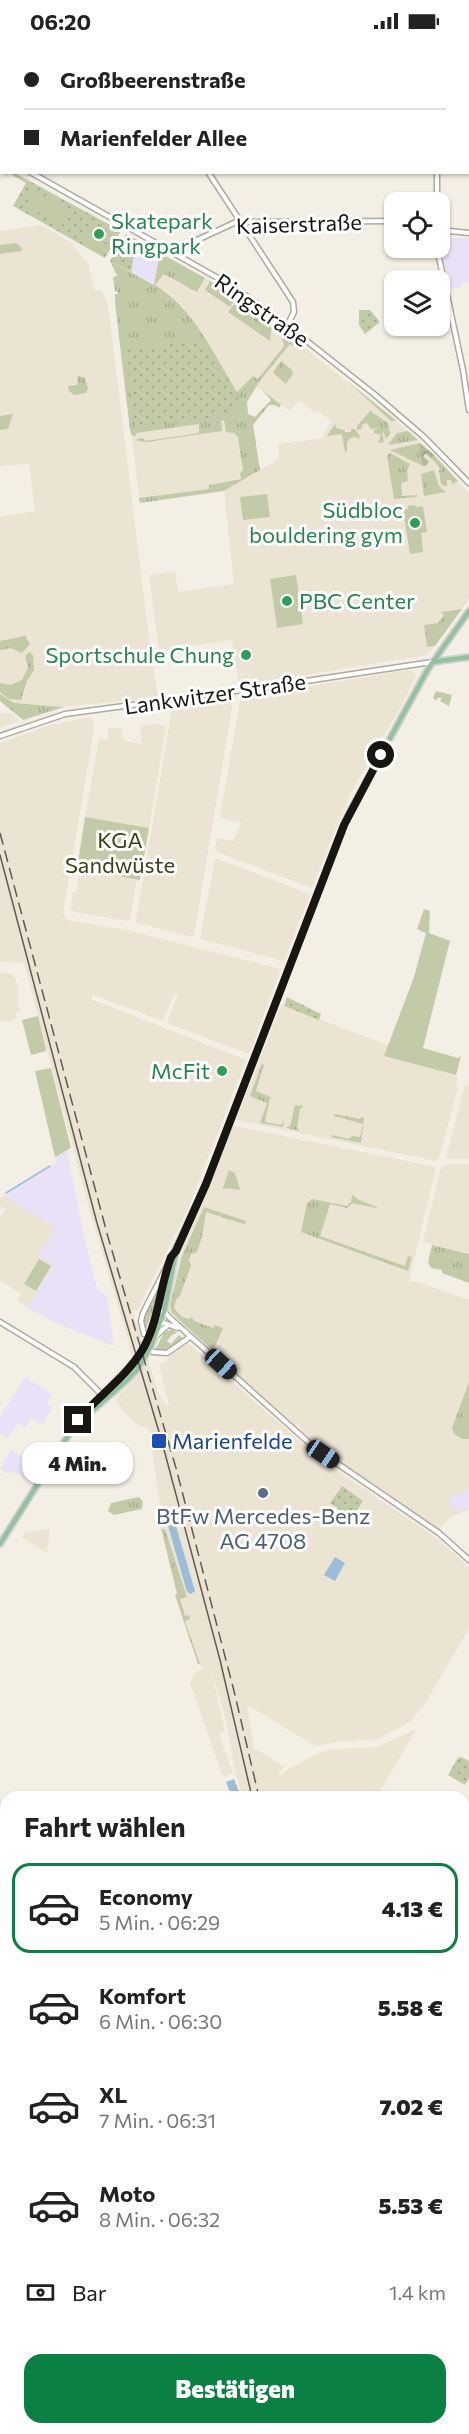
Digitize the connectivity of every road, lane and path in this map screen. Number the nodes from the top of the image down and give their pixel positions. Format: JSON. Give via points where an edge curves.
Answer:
{"nodes":[{"id":1,"x":34,"y":174,"type":"edge"},
{"id":2,"x":209,"y":174,"type":"edge"},
{"id":3,"x":437,"y":174,"type":"edge"},
{"id":4,"x":437,"y":192,"type":"edge"},
{"id":5,"x":384,"y":221,"type":"edge"},
{"id":6,"x":241,"y":222,"type":"junction"},
{"id":7,"x":450,"y":232,"type":"edge"},
{"id":8,"x":469,"y":233,"type":"edge"},
{"id":9,"x":175,"y":254,"type":"junction"},
{"id":10,"x":439,"y":258,"type":"edge"},
{"id":11,"x":287,"y":326,"type":"junction"},
{"id":12,"x":469,"y":410,"type":"edge"},
{"id":13,"x":469,"y":483,"type":"edge"},
{"id":14,"x":469,"y":611,"type":"edge"},
{"id":15,"x":469,"y":657,"type":"edge"},
{"id":16,"x":432,"y":662,"type":"junction"},
{"id":17,"x":0,"y":736,"type":"edge"},
{"id":18,"x":176,"y":1251,"type":"junction"},
{"id":19,"x":168,"y":1266,"type":"junction"},
{"id":20,"x":159,"y":1313,"type":"junction"},
{"id":21,"x":0,"y":1322,"type":"edge"},
{"id":22,"x":161,"y":1322,"type":"junction"},
{"id":23,"x":168,"y":1325,"type":"junction"},
{"id":24,"x":182,"y":1330,"type":"junction"},
{"id":25,"x":144,"y":1334,"type":"dead end"},
{"id":26,"x":156,"y":1335,"type":"junction"},
{"id":27,"x":190,"y":1337,"type":"junction"},
{"id":28,"x":152,"y":1349,"type":"junction"},
{"id":29,"x":102,"y":1395,"type":"junction"},
{"id":30,"x":106,"y":1400,"type":"junction"},
{"id":31,"x":75,"y":1426,"type":"junction"},
{"id":32,"x":0,"y":1544,"type":"edge"},
{"id":33,"x":469,"y":1560,"type":"edge"}],
"edges":[{"from":1,"to":9,"type":"main road","name":"Ringstraße"},
{"from":2,"to":6,"type":"main road"},
{"from":3,"to":4,"type":"main road"},
{"from":5,"to":6,"type":"main road","name":"Kaiserstraße"},
{"from":6,"to":9,"type":"main road","name":"Kaiserstraße","via":[[182,247]]},
{"from":6,"to":11,"type":"main road","via":[[295,305]]},
{"from":7,"to":8,"type":"main road"},
{"from":9,"to":11,"type":"main road","name":"Ringstraße","via":[[232,286]]},
{"from":10,"to":12,"type":"main road"},
{"from":11,"to":13,"type":"main road","name":"Ringstraße","via":[[404,420]]},
{"from":14,"to":16,"type":"main road"},
{"from":15,"to":16,"type":"main road"},
{"from":16,"to":17,"type":"main road","name":"Lankwitzer Straße","via":[[74,713],[44,719]]},
{"from":16,"to":18,"type":"main road","via":[[348,815],[206,1184]]},
{"from":18,"to":19,"type":"main road"},
{"from":18,"to":20,"type":"main road"},
{"from":19,"to":20,"type":"main road"},
{"from":19,"to":25,"type":"main road","via":[[143,1313]]},
{"from":20,"to":22,"type":"main road"},
{"from":20,"to":24,"type":"main road"},
{"from":20,"to":29,"type":"main road","via":[[134,1362]]},
{"from":21,"to":29,"type":"main road","via":[[74,1367]]},
{"from":22,"to":23,"type":"main road"},
{"from":22,"to":26,"type":"main road"},
{"from":23,"to":24,"type":"main road"},
{"from":23,"to":26,"type":"main road"},
{"from":24,"to":27,"type":"main road"},
{"from":26,"to":28,"type":"main road"},
{"from":27,"to":28,"type":"main road","via":[[167,1353]]},
{"from":27,"to":33,"type":"main road","via":[[316,1449],[439,1533]]},
{"from":28,"to":30,"type":"main road"},
{"from":29,"to":30,"type":"main road"},
{"from":29,"to":31,"type":"main road"},
{"from":30,"to":31,"type":"main road"},
{"from":31,"to":32,"type":"main road"}]}
